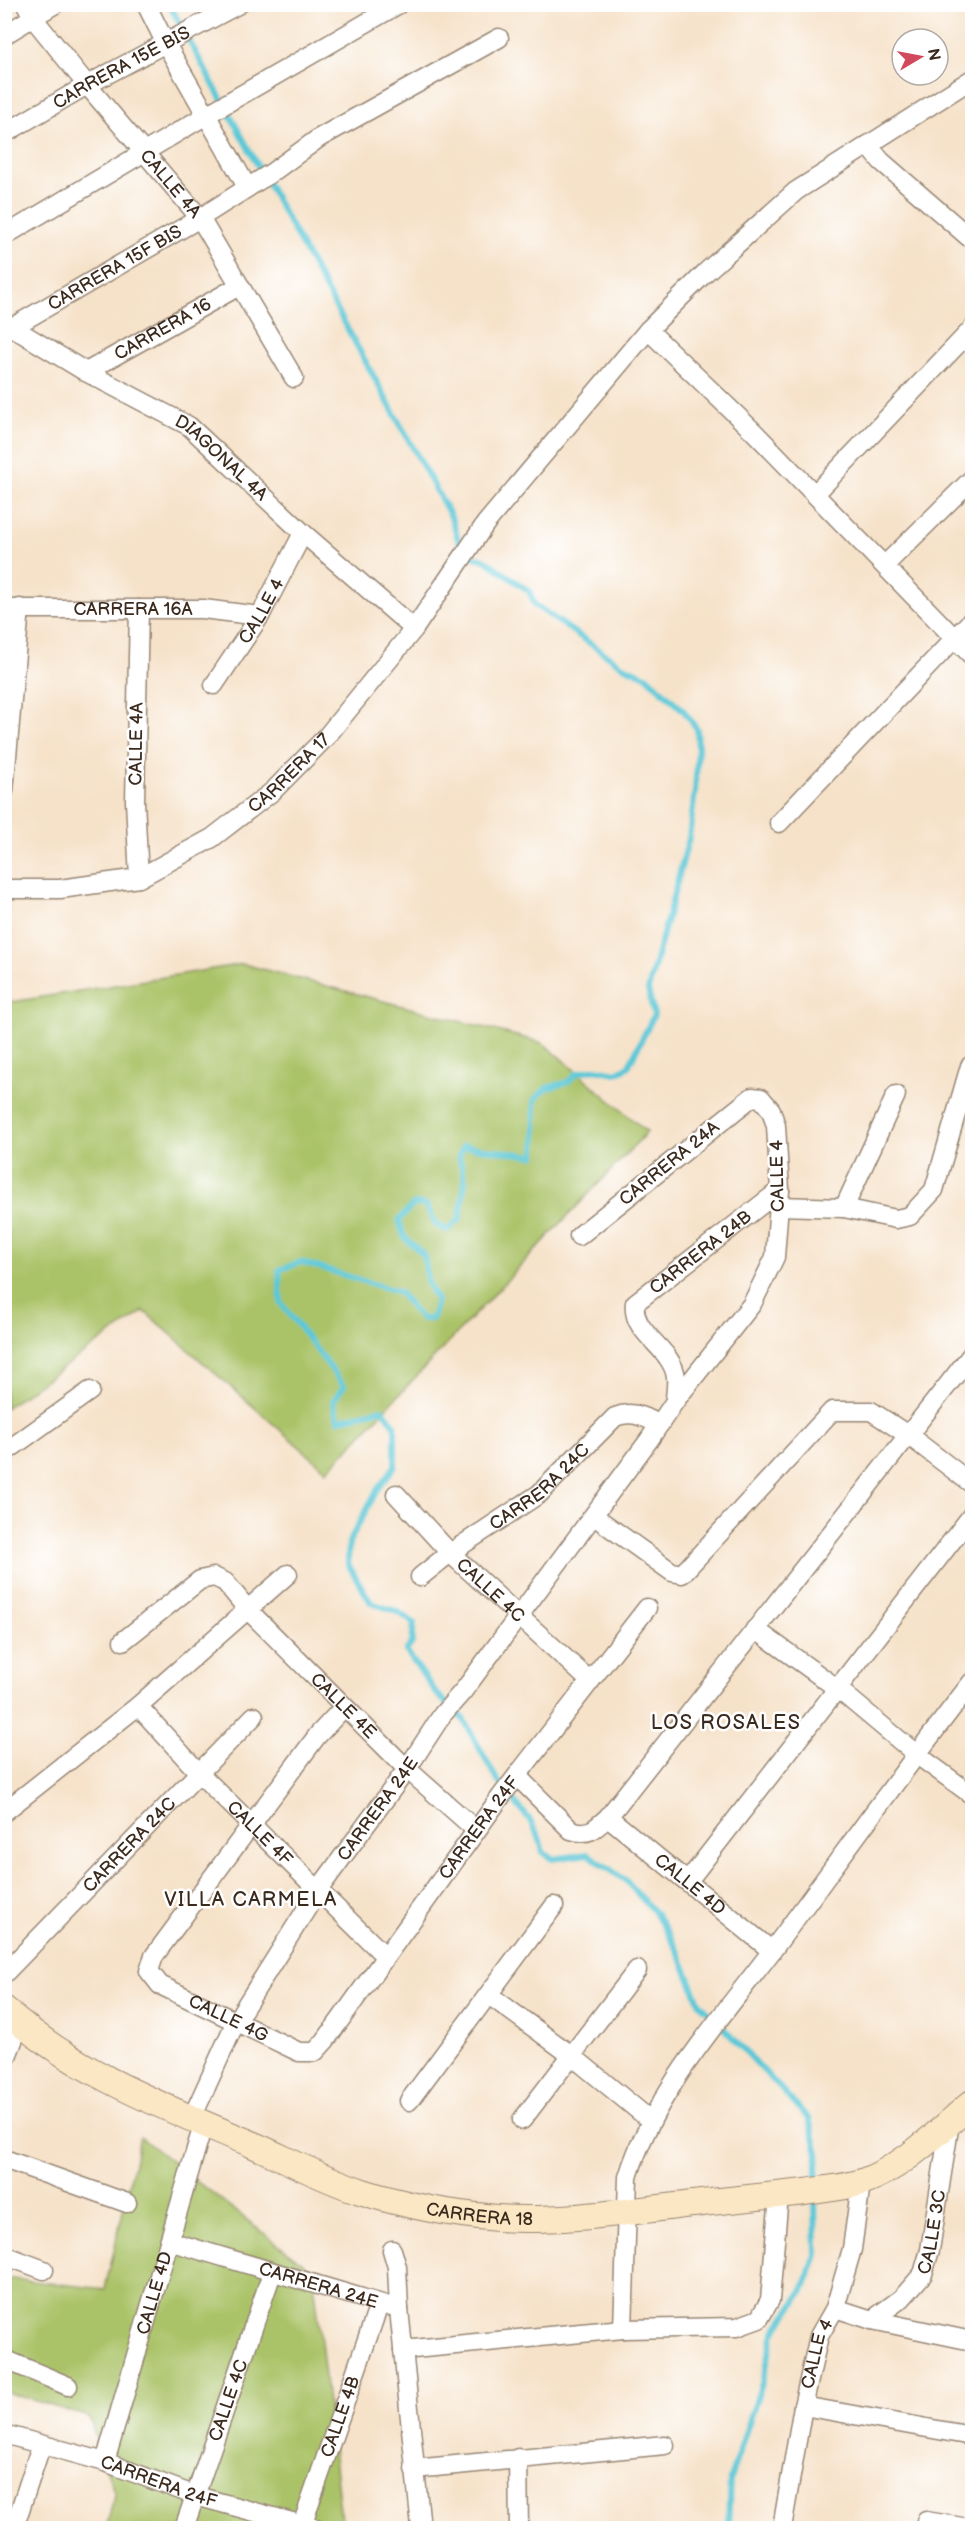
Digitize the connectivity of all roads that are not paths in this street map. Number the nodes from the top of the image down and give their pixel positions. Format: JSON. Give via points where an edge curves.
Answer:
{"nodes":[{"id":1,"x":55,"y":4,"type":"edge"},
{"id":2,"x":146,"y":4,"type":"edge"},
{"id":3,"x":239,"y":4,"type":"edge"},
{"id":4,"x":399,"y":4,"type":"edge"},
{"id":5,"x":30,"y":12,"type":"edge"},
{"id":6,"x":4,"y":35,"type":"edge"},
{"id":7,"x":499,"y":38,"type":"dead end"},
{"id":8,"x":166,"y":44,"type":"junction"},
{"id":9,"x":972,"y":79,"type":"edge"},
{"id":10,"x":87,"y":85,"type":"junction"},
{"id":11,"x":208,"y":114,"type":"junction"},
{"id":12,"x":4,"y":134,"type":"edge"},
{"id":13,"x":868,"y":145,"type":"junction"},
{"id":14,"x":144,"y":152,"type":"junction"},
{"id":15,"x":260,"y":179,"type":"junction"},
{"id":16,"x":200,"y":219,"type":"junction"},
{"id":17,"x":4,"y":236,"type":"edge"},
{"id":18,"x":972,"y":240,"type":"edge"},
{"id":19,"x":239,"y":286,"type":"junction"},
{"id":20,"x":8,"y":325,"type":"edge"},
{"id":21,"x":972,"y":329,"type":"edge"},
{"id":22,"x":648,"y":330,"type":"junction"},
{"id":23,"x":86,"y":372,"type":"junction"},
{"id":24,"x":294,"y":378,"type":"dead end"},
{"id":25,"x":972,"y":479,"type":"edge"},
{"id":26,"x":815,"y":494,"type":"junction"},
{"id":27,"x":303,"y":533,"type":"junction"},
{"id":28,"x":885,"y":565,"type":"junction"},
{"id":29,"x":12,"y":609,"type":"edge"},
{"id":30,"x":139,"y":609,"type":"junction"},
{"id":31,"x":260,"y":616,"type":"junction"},
{"id":32,"x":972,"y":620,"type":"edge"},
{"id":33,"x":414,"y":629,"type":"junction"},
{"id":34,"x":954,"y":638,"type":"junction"},
{"id":35,"x":972,"y":656,"type":"edge"},
{"id":36,"x":214,"y":685,"type":"dead end"},
{"id":37,"x":4,"y":791,"type":"edge"},
{"id":38,"x":779,"y":823,"type":"dead end"},
{"id":39,"x":139,"y":878,"type":"junction"},
{"id":40,"x":4,"y":889,"type":"edge"},
{"id":41,"x":970,"y":1066,"type":"dead end"},
{"id":42,"x":896,"y":1095,"type":"dead end"},
{"id":43,"x":761,"y":1098,"type":"joint"},
{"id":44,"x":779,"y":1198,"type":"junction"},
{"id":45,"x":844,"y":1208,"type":"junction"},
{"id":46,"x":579,"y":1236,"type":"dead end"},
{"id":47,"x":972,"y":1354,"type":"edge"},
{"id":48,"x":90,"y":1391,"type":"dead end"},
{"id":49,"x":675,"y":1401,"type":"junction"},
{"id":50,"x":660,"y":1424,"type":"junction"},
{"id":51,"x":908,"y":1435,"type":"junction"},
{"id":52,"x":4,"y":1453,"type":"edge"},
{"id":53,"x":972,"y":1484,"type":"edge"},
{"id":54,"x":396,"y":1494,"type":"dead end"},
{"id":55,"x":972,"y":1515,"type":"edge"},
{"id":56,"x":594,"y":1516,"type":"junction"},
{"id":57,"x":450,"y":1553,"type":"junction"},
{"id":58,"x":288,"y":1574,"type":"dead end"},
{"id":59,"x":420,"y":1576,"type":"dead end"},
{"id":60,"x":647,"y":1608,"type":"dead end"},
{"id":61,"x":248,"y":1610,"type":"junction"},
{"id":62,"x":519,"y":1616,"type":"junction"},
{"id":63,"x":755,"y":1629,"type":"junction"},
{"id":64,"x":123,"y":1641,"type":"dead end"},
{"id":65,"x":590,"y":1681,"type":"junction"},
{"id":66,"x":972,"y":1682,"type":"edge"},
{"id":67,"x":838,"y":1689,"type":"junction"},
{"id":68,"x":138,"y":1706,"type":"junction"},
{"id":69,"x":344,"y":1707,"type":"junction"},
{"id":70,"x":254,"y":1716,"type":"dead end"},
{"id":71,"x":916,"y":1754,"type":"junction"},
{"id":72,"x":407,"y":1769,"type":"junction"},
{"id":73,"x":200,"y":1774,"type":"junction"},
{"id":74,"x":510,"y":1784,"type":"junction"},
{"id":75,"x":972,"y":1795,"type":"edge"},
{"id":76,"x":4,"y":1812,"type":"edge"},
{"id":77,"x":608,"y":1817,"type":"junction"},
{"id":78,"x":251,"y":1825,"type":"junction"},
{"id":79,"x":476,"y":1830,"type":"junction"},
{"id":80,"x":688,"y":1881,"type":"junction"},
{"id":81,"x":319,"y":1889,"type":"junction"},
{"id":82,"x":554,"y":1906,"type":"dead end"},
{"id":83,"x":772,"y":1951,"type":"junction"},
{"id":84,"x":385,"y":1956,"type":"junction"},
{"id":85,"x":637,"y":1970,"type":"dead end"},
{"id":86,"x":4,"y":1974,"type":"edge"},
{"id":87,"x":489,"y":1995,"type":"junction"},
{"id":88,"x":12,"y":2016,"type":"edge"},
{"id":89,"x":236,"y":2021,"type":"junction"},
{"id":90,"x":315,"y":2052,"type":"joint"},
{"id":91,"x":571,"y":2055,"type":"junction"},
{"id":92,"x":4,"y":2064,"type":"edge"},
{"id":93,"x":409,"y":2101,"type":"dead end"},
{"id":94,"x":972,"y":2103,"type":"edge"},
{"id":95,"x":522,"y":2120,"type":"dead end"},
{"id":96,"x":650,"y":2120,"type":"junction"},
{"id":97,"x":197,"y":2122,"type":"junction"},
{"id":98,"x":951,"y":2122,"type":"junction"},
{"id":99,"x":4,"y":2159,"type":"edge"},
{"id":100,"x":861,"y":2183,"type":"junction"},
{"id":101,"x":786,"y":2194,"type":"junction"},
{"id":102,"x":127,"y":2203,"type":"dead end"},
{"id":103,"x":625,"y":2211,"type":"junction"},
{"id":104,"x":169,"y":2241,"type":"junction"},
{"id":105,"x":392,"y":2250,"type":"dead end"},
{"id":106,"x":4,"y":2254,"type":"edge"},
{"id":107,"x":44,"y":2270,"type":"dead end"},
{"id":108,"x":272,"y":2273,"type":"junction"},
{"id":109,"x":379,"y":2305,"type":"junction"},
{"id":110,"x":835,"y":2308,"type":"junction"},
{"id":111,"x":399,"y":2309,"type":"junction"},
{"id":112,"x":872,"y":2320,"type":"junction"},
{"id":113,"x":623,"y":2329,"type":"junction"},
{"id":114,"x":972,"y":2341,"type":"edge"},
{"id":115,"x":403,"y":2350,"type":"junction"},
{"id":116,"x":4,"y":2359,"type":"edge"},
{"id":117,"x":68,"y":2386,"type":"dead end"},
{"id":118,"x":803,"y":2406,"type":"junction"},
{"id":119,"x":4,"y":2434,"type":"edge"},
{"id":120,"x":972,"y":2436,"type":"edge"},
{"id":121,"x":665,"y":2445,"type":"dead end"},
{"id":122,"x":41,"y":2446,"type":"junction"},
{"id":123,"x":518,"y":2458,"type":"junction"},
{"id":124,"x":105,"y":2462,"type":"junction"},
{"id":125,"x":414,"y":2469,"type":"junction"},
{"id":126,"x":196,"y":2496,"type":"junction"},
{"id":127,"x":926,"y":2521,"type":"dead end"},
{"id":128,"x":305,"y":2528,"type":"edge"},
{"id":129,"x":14,"y":2529,"type":"edge"},
{"id":130,"x":184,"y":2529,"type":"edge"},
{"id":131,"x":421,"y":2529,"type":"edge"},
{"id":132,"x":519,"y":2529,"type":"edge"},
{"id":133,"x":782,"y":2529,"type":"edge"},
{"id":134,"x":968,"y":2529,"type":"edge"}],
"edges":[{"from":1,"to":5,"type":"street"},
{"from":2,"to":8,"type":"street"},
{"from":3,"to":8,"type":"street","name":"CARRERA 15E BIS"},
{"from":4,"to":11,"type":"street"},
{"from":5,"to":6,"type":"street"},
{"from":5,"to":10,"type":"street","name":"CALLE 4A"},
{"from":7,"to":15,"type":"street","name":"CARRERA 15F BIS","via":[[319,138]]},
{"from":8,"to":10,"type":"street","name":"CARRERA 15E BIS"},
{"from":8,"to":11,"type":"street"},
{"from":9,"to":13,"type":"street","name":"CARRERA 17"},
{"from":10,"to":12,"type":"street","name":"CARRERA 15E BIS"},
{"from":10,"to":14,"type":"street","name":"CALLE 4A"},
{"from":11,"to":14,"type":"street"},
{"from":11,"to":15,"type":"street"},
{"from":13,"to":18,"type":"street","via":[[881,161]]},
{"from":13,"to":22,"type":"street","name":"CARRERA 17","via":[[796,191]]},
{"from":14,"to":16,"type":"street","name":"CALLE 4A"},
{"from":14,"to":17,"type":"street"},
{"from":15,"to":16,"type":"street","name":"CARRERA 15F BIS"},
{"from":16,"to":19,"type":"street","name":"CALLE 4A"},
{"from":16,"to":20,"type":"street","name":"CARRERA 15F BIS"},
{"from":19,"to":23,"type":"street","name":"CARRERA 16"},
{"from":19,"to":24,"type":"street","name":"CALLE 4A"},
{"from":20,"to":23,"type":"street","name":"DIAGONAL 4A"},
{"from":21,"to":26,"type":"street"},
{"from":22,"to":26,"type":"street"},
{"from":22,"to":33,"type":"street","name":"CARRERA 17","via":[[486,523]]},
{"from":23,"to":27,"type":"street","name":"DIAGONAL 4A","via":[[189,426]]},
{"from":25,"to":28,"type":"street"},
{"from":26,"to":28,"type":"street"},
{"from":27,"to":31,"type":"street","name":"CALLE 4"},
{"from":27,"to":33,"type":"street","name":"DIAGONAL 4A"},
{"from":28,"to":34,"type":"street"},
{"from":29,"to":30,"type":"street","name":"CARRERA 16A"},
{"from":29,"to":37,"type":"street"},
{"from":30,"to":31,"type":"street","name":"CARRERA 16A","via":[[203,609]]},
{"from":30,"to":39,"type":"street","name":"CALLE 4A","via":[[135,801]]},
{"from":31,"to":36,"type":"street","name":"CALLE 4"},
{"from":32,"to":34,"type":"street"},
{"from":33,"to":39,"type":"street","name":"CARRERA 17","via":[[327,736],[273,791],[212,838]]},
{"from":34,"to":35,"type":"street"},
{"from":34,"to":38,"type":"street"},
{"from":39,"to":40,"type":"street","name":"CARRERA 17","via":[[60,889]]},
{"from":41,"to":45,"type":"street","via":[[934,1190],[921,1206],[910,1216],[896,1219]]},
{"from":42,"to":45,"type":"street"},
{"from":43,"to":44,"type":"street","name":"CALLE 4","via":[[771,1110],[776,1126]]},
{"from":43,"to":46,"type":"street","name":"CARRERA 24A","via":[[752,1097],[741,1105]]},
{"from":44,"to":45,"type":"street"},
{"from":44,"to":49,"type":"street","name":"CALLE 4","via":[[775,1257],[752,1304]]},
{"from":44,"to":49,"type":"street","name":"CARRERA 24B","via":[[634,1303],[635,1320],[662,1352],[676,1377]]},
{"from":47,"to":51,"type":"street"},
{"from":48,"to":52,"type":"street"},
{"from":49,"to":50,"type":"street"},
{"from":50,"to":56,"type":"street"},
{"from":50,"to":57,"type":"street","name":"CARRERA 24C","via":[[634,1413],[615,1417],[539,1494]]},
{"from":51,"to":53,"type":"street"},
{"from":51,"to":56,"type":"street","via":[[871,1411],[832,1411],[682,1574],[672,1572]]},
{"from":51,"to":63,"type":"street"},
{"from":54,"to":57,"type":"street","name":"CALLE 4C"},
{"from":55,"to":67,"type":"street"},
{"from":56,"to":62,"type":"street","name":"CARRERA 24E"},
{"from":57,"to":59,"type":"street","name":"CARRERA 24C"},
{"from":57,"to":62,"type":"street","name":"CALLE 4C"},
{"from":58,"to":61,"type":"street"},
{"from":60,"to":65,"type":"street","name":"CARRERA 24F"},
{"from":61,"to":64,"type":"street","name":"CALLE 4E","via":[[225,1582],[214,1577],[200,1581]]},
{"from":61,"to":68,"type":"street"},
{"from":61,"to":69,"type":"street","name":"CALLE 4E"},
{"from":62,"to":65,"type":"street","name":"CALLE 4C"},
{"from":62,"to":72,"type":"street","name":"CARRERA 24E","via":[[442,1715]]},
{"from":63,"to":67,"type":"street"},
{"from":63,"to":77,"type":"street"},
{"from":65,"to":74,"type":"street","name":"CARRERA 24F"},
{"from":66,"to":71,"type":"street"},
{"from":67,"to":71,"type":"street"},
{"from":67,"to":80,"type":"street"},
{"from":68,"to":73,"type":"street","name":"CALLE 4F"},
{"from":68,"to":76,"type":"street"},
{"from":69,"to":72,"type":"street","name":"CALLE 4E"},
{"from":69,"to":78,"type":"street","via":[[317,1736]]},
{"from":70,"to":73,"type":"street","name":"CARRERA 24C"},
{"from":71,"to":75,"type":"street"},
{"from":71,"to":83,"type":"street"},
{"from":72,"to":79,"type":"street","name":"CALLE 4E"},
{"from":72,"to":81,"type":"street","name":"CARRERA 24E"},
{"from":73,"to":78,"type":"street","name":"CALLE 4F"},
{"from":73,"to":86,"type":"street","name":"CARRERA 24C"},
{"from":74,"to":77,"type":"street","via":[[581,1834],[593,1830]]},
{"from":74,"to":79,"type":"street","name":"CARRERA 24F"},
{"from":77,"to":80,"type":"street","name":"CALLE 4D"},
{"from":78,"to":81,"type":"street","name":"CALLE 4F"},
{"from":78,"to":89,"type":"street","name":"CALLE 4G","via":[[154,1956],[149,1971],[160,1985]]},
{"from":79,"to":84,"type":"street","name":"CARRERA 24F"},
{"from":80,"to":83,"type":"street","name":"CALLE 4D"},
{"from":81,"to":84,"type":"street","name":"CALLE 4F"},
{"from":81,"to":89,"type":"street","name":"CARRERA 24E"},
{"from":82,"to":87,"type":"street"},
{"from":83,"to":96,"type":"street","via":[[707,2034]]},
{"from":84,"to":90,"type":"street","name":"CARRERA 24F"},
{"from":85,"to":91,"type":"street"},
{"from":87,"to":91,"type":"street"},
{"from":87,"to":93,"type":"street"},
{"from":88,"to":92,"type":"street"},
{"from":88,"to":97,"type":"street","name":"CARRERA 18","via":[[64,2055]]},
{"from":89,"to":90,"type":"street","name":"CALLE 4G","via":[[299,2052]]},
{"from":89,"to":97,"type":"street","name":"CARRERA 24E"},
{"from":91,"to":95,"type":"street"},
{"from":91,"to":96,"type":"street"},
{"from":94,"to":98,"type":"street","name":"CARRERA 18"},
{"from":96,"to":103,"type":"street","via":[[628,2177]]},
{"from":97,"to":103,"type":"street","name":"CARRERA 18","via":[[363,2192],[413,2205],[500,2218]]},
{"from":97,"to":104,"type":"street","name":"CALLE 4D"},
{"from":98,"to":100,"type":"street","name":"CARRERA 18","via":[[886,2171]]},
{"from":98,"to":112,"type":"street","name":"CALLE 3C","via":[[923,2274],[902,2298]]},
{"from":99,"to":102,"type":"street"},
{"from":100,"to":101,"type":"street","name":"CARRERA 18"},
{"from":100,"to":110,"type":"street","name":"CALLE 4","via":[[852,2249]]},
{"from":101,"to":103,"type":"street","name":"CARRERA 18"},
{"from":101,"to":113,"type":"street","via":[[770,2300],[759,2319],[737,2327]]},
{"from":103,"to":113,"type":"street"},
{"from":104,"to":108,"type":"street","name":"CARRERA 24E"},
{"from":104,"to":124,"type":"street","name":"CALLE 4D"},
{"from":105,"to":111,"type":"street"},
{"from":106,"to":107,"type":"street"},
{"from":108,"to":109,"type":"street","name":"CARRERA 24E"},
{"from":108,"to":126,"type":"street","name":"CALLE 4C"},
{"from":109,"to":111,"type":"street","name":"CARRERA 24E"},
{"from":109,"to":128,"type":"street","name":"CALLE 4B"},
{"from":110,"to":112,"type":"street"},
{"from":110,"to":118,"type":"street","name":"CALLE 4","via":[[819,2336]]},
{"from":111,"to":115,"type":"street"},
{"from":112,"to":114,"type":"street"},
{"from":113,"to":115,"type":"street"},
{"from":115,"to":125,"type":"street"},
{"from":116,"to":117,"type":"street"},
{"from":118,"to":120,"type":"street"},
{"from":118,"to":133,"type":"street","name":"CALLE 4"},
{"from":119,"to":122,"type":"street","name":"CARRERA 24F"},
{"from":121,"to":123,"type":"street"},
{"from":122,"to":124,"type":"street","name":"CARRERA 24F"},
{"from":122,"to":129,"type":"street"},
{"from":123,"to":125,"type":"street"},
{"from":123,"to":132,"type":"street"},
{"from":124,"to":126,"type":"street","name":"CARRERA 24F"},
{"from":125,"to":131,"type":"street"},
{"from":126,"to":128,"type":"street","name":"CARRERA 24F"},
{"from":126,"to":130,"type":"street","name":"CALLE 4C"},
{"from":127,"to":134,"type":"street"}]}
